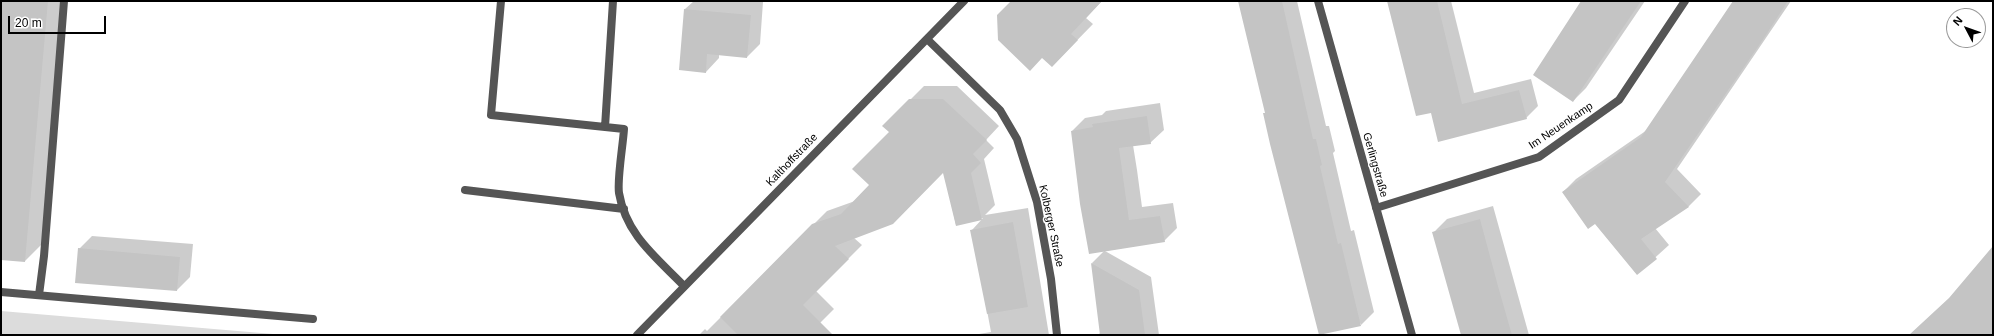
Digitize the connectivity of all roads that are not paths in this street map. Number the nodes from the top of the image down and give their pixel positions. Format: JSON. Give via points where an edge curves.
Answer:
{"nodes":[{"id":1,"x":64,"y":1,"type":"edge"},
{"id":2,"x":502,"y":1,"type":"edge"},
{"id":3,"x":613,"y":1,"type":"edge"},
{"id":4,"x":964,"y":1,"type":"edge"},
{"id":5,"x":1318,"y":1,"type":"edge"},
{"id":6,"x":1684,"y":1,"type":"edge"},
{"id":7,"x":927,"y":39,"type":"junction"},
{"id":8,"x":605,"y":127,"type":"junction"},
{"id":9,"x":465,"y":190,"type":"dead end"},
{"id":10,"x":1376,"y":208,"type":"junction"},
{"id":11,"x":624,"y":210,"type":"junction"},
{"id":12,"x":684,"y":286,"type":"junction"},
{"id":13,"x":1,"y":292,"type":"edge"},
{"id":14,"x":39,"y":295,"type":"junction"},
{"id":15,"x":313,"y":318,"type":"dead end"},
{"id":16,"x":636,"y":335,"type":"edge"},
{"id":17,"x":1057,"y":335,"type":"edge"},
{"id":18,"x":1412,"y":335,"type":"edge"}],
"edges":[{"from":1,"to":14,"type":"street"},
{"from":2,"to":8,"type":"street","via":[[491,115]]},
{"from":3,"to":8,"type":"street"},
{"from":4,"to":7,"type":"street","name":"Kalthoffstraße"},
{"from":5,"to":10,"type":"street","name":"Gerlingstraße"},
{"from":6,"to":10,"type":"street","name":"Im Neuenkamp","via":[[1619,100],[1539,157]]},
{"from":7,"to":12,"type":"street","name":"Kalthoffstraße"},
{"from":7,"to":17,"type":"street","name":"Kolberger Straße","via":[[1000,110],[1017,139],[1037,202],[1051,279]]},
{"from":8,"to":11,"type":"street","via":[[624,129],[619,192]]},
{"from":9,"to":11,"type":"street"},
{"from":10,"to":18,"type":"street","name":"Gerlingstraße"},
{"from":11,"to":12,"type":"street","via":[[636,236]]},
{"from":12,"to":16,"type":"street","name":"Kalthoffstraße"},
{"from":13,"to":14,"type":"street"},
{"from":14,"to":15,"type":"street"}]}
